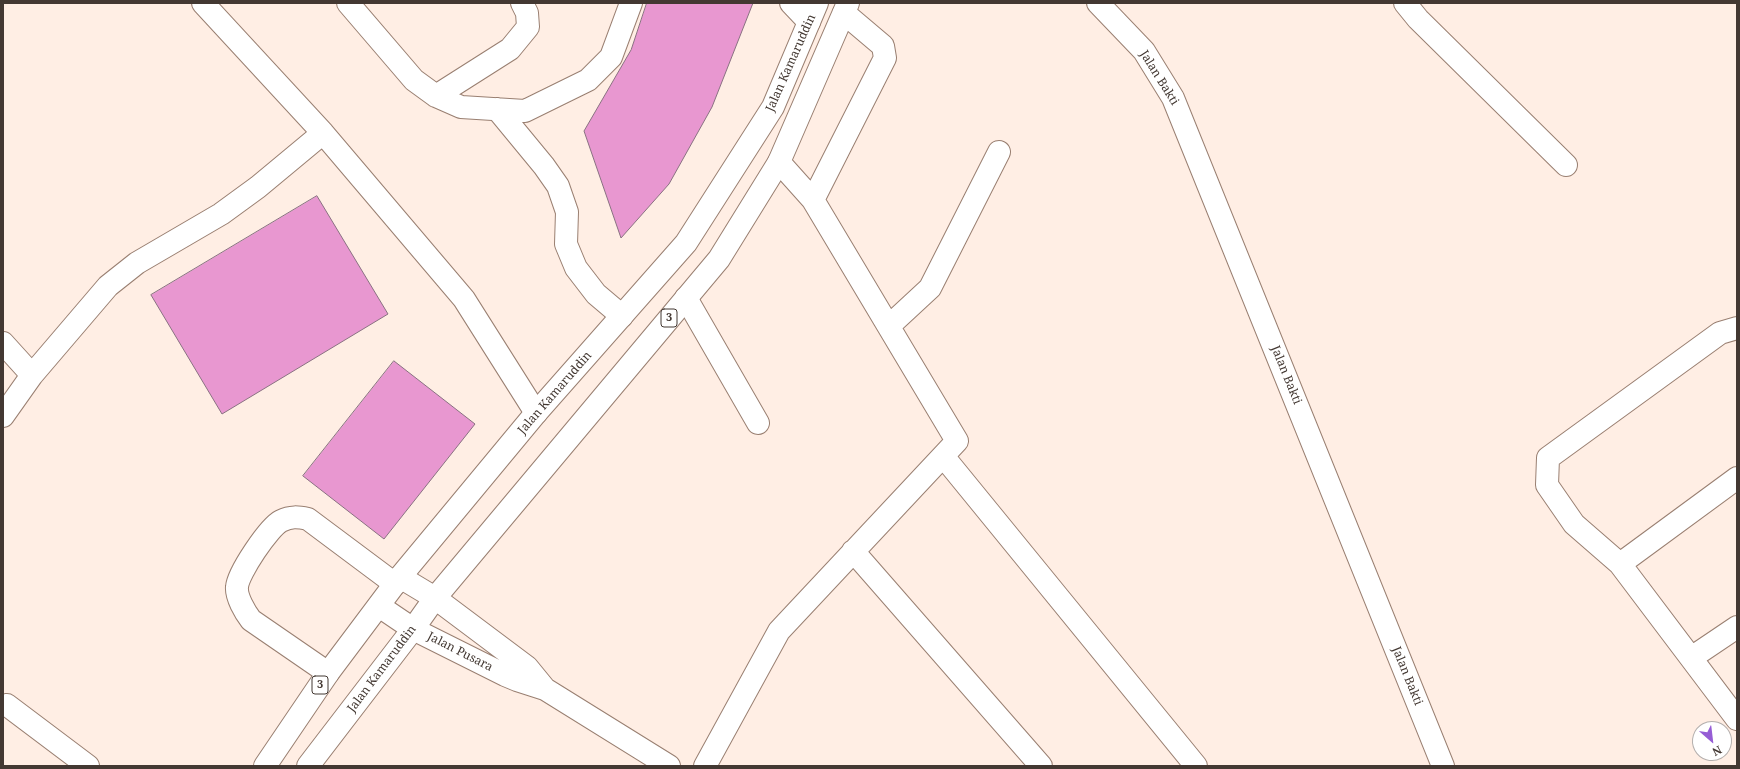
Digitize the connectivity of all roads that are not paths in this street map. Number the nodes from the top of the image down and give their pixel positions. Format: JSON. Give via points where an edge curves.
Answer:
{"nodes":[{"id":1,"x":202,"y":3,"type":"edge"},
{"id":2,"x":348,"y":3,"type":"edge"},
{"id":3,"x":522,"y":3,"type":"edge"},
{"id":4,"x":631,"y":3,"type":"edge"},
{"id":5,"x":791,"y":3,"type":"edge"},
{"id":6,"x":1098,"y":3,"type":"edge"},
{"id":7,"x":1405,"y":3,"type":"edge"},
{"id":8,"x":846,"y":8,"type":"edge"},
{"id":9,"x":813,"y":12,"type":"edge"},
{"id":10,"x":436,"y":96,"type":"junction"},
{"id":11,"x":497,"y":110,"type":"junction"},
{"id":12,"x":323,"y":134,"type":"junction"},
{"id":13,"x":999,"y":152,"type":"dead end"},
{"id":14,"x":779,"y":162,"type":"junction"},
{"id":15,"x":1566,"y":165,"type":"dead end"},
{"id":16,"x":813,"y":200,"type":"junction"},
{"id":17,"x":686,"y":298,"type":"junction"},
{"id":18,"x":622,"y":316,"type":"junction"},
{"id":19,"x":889,"y":326,"type":"junction"},
{"id":20,"x":1737,"y":328,"type":"edge"},
{"id":21,"x":3,"y":343,"type":"edge"},
{"id":22,"x":32,"y":375,"type":"junction"},
{"id":23,"x":536,"y":413,"type":"junction"},
{"id":24,"x":3,"y":416,"type":"edge"},
{"id":25,"x":758,"y":423,"type":"dead end"},
{"id":26,"x":943,"y":456,"type":"junction"},
{"id":27,"x":1737,"y":478,"type":"edge"},
{"id":28,"x":853,"y":551,"type":"junction"},
{"id":29,"x":1620,"y":564,"type":"junction"},
{"id":30,"x":397,"y":580,"type":"junction"},
{"id":31,"x":435,"y":598,"type":"junction"},
{"id":32,"x":379,"y":606,"type":"junction"},
{"id":33,"x":1737,"y":626,"type":"edge"},
{"id":34,"x":413,"y":629,"type":"junction"},
{"id":35,"x":1691,"y":658,"type":"junction"},
{"id":36,"x":328,"y":673,"type":"junction"},
{"id":37,"x":545,"y":689,"type":"junction"},
{"id":38,"x":7,"y":704,"type":"dead end"},
{"id":39,"x":1737,"y":719,"type":"edge"},
{"id":40,"x":88,"y":766,"type":"edge"},
{"id":41,"x":265,"y":766,"type":"edge"},
{"id":42,"x":308,"y":766,"type":"edge"},
{"id":43,"x":669,"y":766,"type":"edge"},
{"id":44,"x":705,"y":766,"type":"edge"},
{"id":45,"x":1041,"y":766,"type":"edge"},
{"id":46,"x":1196,"y":766,"type":"edge"},
{"id":47,"x":1444,"y":766,"type":"edge"}],
"edges":[{"from":1,"to":12,"type":"main road"},
{"from":2,"to":10,"type":"main road","via":[[414,80]]},
{"from":3,"to":10,"type":"main road","via":[[527,13],[528,27],[510,49]]},
{"from":4,"to":11,"type":"main road","via":[[611,56],[588,80],[525,111]]},
{"from":5,"to":9,"type":"main road"},
{"from":6,"to":47,"type":"main road","name":"Jalan Bakti","via":[[1144,51],[1173,98]]},
{"from":7,"to":15,"type":"main road","via":[[1418,19]]},
{"from":8,"to":14,"type":"main road","name":"Jalan Kamaruddin","number":"3"},
{"from":8,"to":16,"type":"main road","via":[[883,46],[885,58]]},
{"from":9,"to":18,"type":"main road","name":"Jalan Kamaruddin","number":"3","via":[[769,113],[686,243]]},
{"from":10,"to":11,"type":"main road","via":[[461,107]]},
{"from":11,"to":18,"type":"main road","via":[[558,186],[567,212],[566,244],[576,268],[596,294]]},
{"from":12,"to":22,"type":"main road","via":[[221,214],[137,263],[108,286]]},
{"from":12,"to":23,"type":"main road","via":[[464,299]]},
{"from":13,"to":19,"type":"main road","via":[[930,288]]},
{"from":14,"to":16,"type":"main road"},
{"from":14,"to":17,"type":"main road","name":"Jalan Kamaruddin","number":"3","via":[[719,259]]},
{"from":16,"to":19,"type":"main road"},
{"from":17,"to":25,"type":"main road"},
{"from":17,"to":31,"type":"main road","name":"Jalan Kamaruddin","number":"3"},
{"from":18,"to":23,"type":"main road","name":"Jalan Kamaruddin","number":"3"},
{"from":19,"to":26,"type":"main road","via":[[958,441]]},
{"from":20,"to":29,"type":"main road","via":[[1720,333],[1548,458],[1547,485],[1574,524]]},
{"from":21,"to":22,"type":"main road"},
{"from":22,"to":24,"type":"main road"},
{"from":23,"to":30,"type":"main road","name":"Jalan Kamaruddin","number":"3"},
{"from":26,"to":28,"type":"main road"},
{"from":26,"to":46,"type":"main road"},
{"from":27,"to":29,"type":"main road"},
{"from":28,"to":44,"type":"main road","via":[[779,631]]},
{"from":28,"to":45,"type":"main road"},
{"from":29,"to":35,"type":"main road"},
{"from":30,"to":31,"type":"main road","name":"Jalan Pusara"},
{"from":30,"to":32,"type":"main road","name":"Jalan Kamaruddin","number":"3"},
{"from":30,"to":36,"type":"main road","name":"Jalan Pusara","via":[[308,519],[295,516],[280,521],[257,548],[241,573],[237,587],[247,614],[251,620]]},
{"from":31,"to":34,"type":"main road","name":"Jalan Kamaruddin","number":"3"},
{"from":31,"to":37,"type":"main road","name":"Jalan Pusara","via":[[527,667]]},
{"from":32,"to":34,"type":"main road","name":"Jalan Pusara"},
{"from":32,"to":36,"type":"main road","name":"Jalan Kamaruddin","number":"3"},
{"from":33,"to":35,"type":"main road"},
{"from":34,"to":37,"type":"main road","name":"Jalan Pusara","via":[[516,680]]},
{"from":34,"to":42,"type":"main road","name":"Jalan Kamaruddin","number":"3"},
{"from":35,"to":39,"type":"main road"},
{"from":36,"to":41,"type":"main road","name":"Jalan Kamaruddin","number":"3"},
{"from":37,"to":43,"type":"main road","name":"Jalan Pusara"},
{"from":38,"to":40,"type":"main road"}]}
